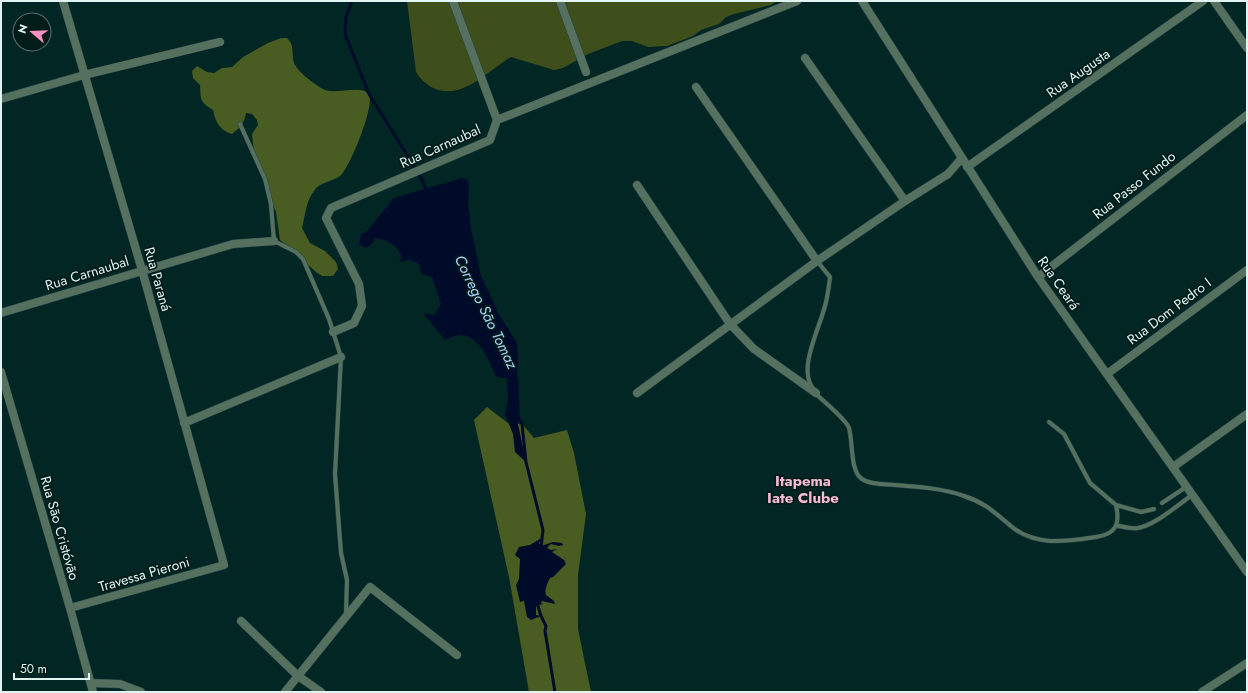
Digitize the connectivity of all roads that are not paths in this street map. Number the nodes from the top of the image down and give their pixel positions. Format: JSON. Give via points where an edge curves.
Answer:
{"nodes":[{"id":1,"x":63,"y":1,"type":"edge"},
{"id":2,"x":453,"y":1,"type":"edge"},
{"id":3,"x":560,"y":1,"type":"edge"},
{"id":4,"x":797,"y":1,"type":"edge"},
{"id":5,"x":862,"y":1,"type":"edge"},
{"id":6,"x":1203,"y":1,"type":"edge"},
{"id":7,"x":1214,"y":1,"type":"edge"},
{"id":8,"x":220,"y":42,"type":"dead end"},
{"id":9,"x":1247,"y":48,"type":"edge"},
{"id":10,"x":805,"y":58,"type":"dead end"},
{"id":11,"x":586,"y":72,"type":"dead end"},
{"id":12,"x":84,"y":75,"type":"junction"},
{"id":13,"x":696,"y":87,"type":"dead end"},
{"id":14,"x":1,"y":99,"type":"edge"},
{"id":15,"x":1247,"y":115,"type":"edge"},
{"id":16,"x":497,"y":120,"type":"junction"},
{"id":17,"x":240,"y":124,"type":"dead end"},
{"id":18,"x":961,"y":159,"type":"junction"},
{"id":19,"x":967,"y":167,"type":"junction"},
{"id":20,"x":637,"y":185,"type":"dead end"},
{"id":21,"x":905,"y":200,"type":"junction"},
{"id":22,"x":274,"y":241,"type":"junction"},
{"id":23,"x":817,"y":261,"type":"junction"},
{"id":24,"x":142,"y":270,"type":"junction"},
{"id":25,"x":1247,"y":270,"type":"edge"},
{"id":26,"x":1038,"y":277,"type":"junction"},
{"id":27,"x":1,"y":313,"type":"edge"},
{"id":28,"x":730,"y":324,"type":"junction"},
{"id":29,"x":333,"y":332,"type":"junction"},
{"id":30,"x":341,"y":357,"type":"junction"},
{"id":31,"x":1,"y":372,"type":"edge"},
{"id":32,"x":1107,"y":374,"type":"junction"},
{"id":33,"x":637,"y":392,"type":"dead end"},
{"id":34,"x":816,"y":393,"type":"junction"},
{"id":35,"x":1247,"y":414,"type":"edge"},
{"id":36,"x":1049,"y":422,"type":"dead end"},
{"id":37,"x":184,"y":423,"type":"junction"},
{"id":38,"x":1173,"y":467,"type":"junction"},
{"id":39,"x":1187,"y":486,"type":"junction"},
{"id":40,"x":1192,"y":495,"type":"junction"},
{"id":41,"x":1162,"y":503,"type":"dead end"},
{"id":42,"x":1116,"y":505,"type":"junction"},
{"id":43,"x":1154,"y":509,"type":"dead end"},
{"id":44,"x":1116,"y":525,"type":"junction"},
{"id":45,"x":224,"y":565,"type":"joint"},
{"id":46,"x":1246,"y":568,"type":"edge"},
{"id":47,"x":70,"y":608,"type":"junction"},
{"id":48,"x":346,"y":618,"type":"junction"},
{"id":49,"x":241,"y":621,"type":"dead end"},
{"id":50,"x":457,"y":655,"type":"dead end"},
{"id":51,"x":1247,"y":664,"type":"edge"},
{"id":52,"x":298,"y":676,"type":"junction"},
{"id":53,"x":91,"y":683,"type":"junction"},
{"id":54,"x":93,"y":692,"type":"edge"},
{"id":55,"x":141,"y":692,"type":"edge"},
{"id":56,"x":285,"y":692,"type":"edge"},
{"id":57,"x":320,"y":692,"type":"edge"},
{"id":58,"x":1202,"y":692,"type":"edge"}],
"edges":[{"from":1,"to":12,"type":"street","name":"Rua Paraná"},
{"from":2,"to":16,"type":"street"},
{"from":3,"to":11,"type":"street"},
{"from":4,"to":16,"type":"street","name":"Rua Carnaubal"},
{"from":5,"to":18,"type":"street","name":"Rua Ceará"},
{"from":6,"to":19,"type":"street","name":"Rua Augusta"},
{"from":7,"to":9,"type":"street"},
{"from":8,"to":12,"type":"street"},
{"from":10,"to":21,"type":"street"},
{"from":12,"to":14,"type":"street"},
{"from":12,"to":24,"type":"street","name":"Rua Paraná"},
{"from":13,"to":23,"type":"street"},
{"from":15,"to":26,"type":"street","name":"Rua Passo Fundo"},
{"from":16,"to":29,"type":"street","name":"Rua Carnaubal","via":[[490,140],[331,208],[326,218],[359,284],[362,306],[354,323]]},
{"from":17,"to":22,"type":"lane","via":[[265,179],[271,204]]},
{"from":18,"to":19,"type":"street","name":"Rua Ceará"},
{"from":18,"to":21,"type":"street","via":[[948,174]]},
{"from":19,"to":26,"type":"street","name":"Rua Ceará"},
{"from":20,"to":28,"type":"street"},
{"from":21,"to":23,"type":"street"},
{"from":22,"to":24,"type":"street","name":"Rua Carnaubal","via":[[233,244]]},
{"from":22,"to":29,"type":"lane","via":[[304,259]]},
{"from":23,"to":28,"type":"street"},
{"from":23,"to":34,"type":"lane","via":[[830,277],[826,302],[808,359],[807,380]]},
{"from":24,"to":27,"type":"street","name":"Rua Carnaubal"},
{"from":24,"to":37,"type":"street","name":"Rua Paraná"},
{"from":25,"to":32,"type":"street","name":"Rua Dom Pedro I"},
{"from":26,"to":32,"type":"street","name":"Rua Ceará"},
{"from":28,"to":33,"type":"street"},
{"from":28,"to":34,"type":"street","via":[[754,349]]},
{"from":29,"to":30,"type":"lane"},
{"from":30,"to":37,"type":"street"},
{"from":30,"to":48,"type":"lane","via":[[335,474],[341,553],[347,580]]},
{"from":31,"to":47,"type":"street","name":"Rua São Cristóvão"},
{"from":32,"to":38,"type":"street","name":"Rua Ceará"},
{"from":34,"to":44,"type":"lane","via":[[848,425],[855,470],[862,479],[875,483],[939,489],[964,496],[989,506],[1013,528],[1044,540],[1057,542],[1105,536],[1114,530]]},
{"from":35,"to":38,"type":"street"},
{"from":36,"to":42,"type":"lane","via":[[1064,434],[1090,483]]},
{"from":37,"to":45,"type":"street","name":"Rua Paraná"},
{"from":38,"to":39,"type":"street","name":"Rua Ceará"},
{"from":39,"to":40,"type":"street","name":"Rua Ceará"},
{"from":39,"to":41,"type":"lane"},
{"from":40,"to":44,"type":"lane","via":[[1150,524],[1138,528]]},
{"from":40,"to":46,"type":"street","name":"Rua Ceará"},
{"from":42,"to":43,"type":"lane","via":[[1141,512]]},
{"from":42,"to":44,"type":"lane","via":[[1119,517]]},
{"from":45,"to":47,"type":"street","name":"Travessa Pieroni"},
{"from":47,"to":53,"type":"street","name":"Rua São Cristóvão"},
{"from":48,"to":50,"type":"street","via":[[370,587]]},
{"from":48,"to":52,"type":"street"},
{"from":49,"to":52,"type":"street"},
{"from":51,"to":58,"type":"street"},
{"from":52,"to":56,"type":"street"},
{"from":52,"to":57,"type":"street"},
{"from":53,"to":54,"type":"street","name":"Rua São Cristóvão"},
{"from":53,"to":55,"type":"street","via":[[120,684]]}]}
